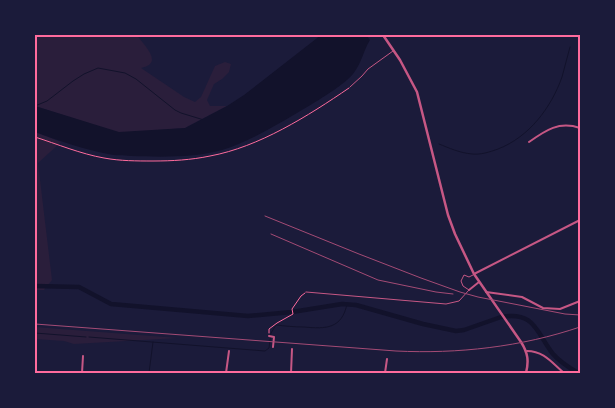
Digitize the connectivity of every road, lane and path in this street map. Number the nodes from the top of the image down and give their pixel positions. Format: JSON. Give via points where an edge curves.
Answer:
{"nodes":[{"id":1,"x":384,"y":36,"type":"edge"},
{"id":2,"x":394,"y":50,"type":"junction"},
{"id":3,"x":350,"y":87,"type":"joint"},
{"id":4,"x":580,"y":128,"type":"edge"},
{"id":5,"x":35,"y":137,"type":"edge"},
{"id":6,"x":529,"y":142,"type":"dead end"},
{"id":7,"x":580,"y":220,"type":"edge"},
{"id":8,"x":474,"y":274,"type":"junction"},
{"id":9,"x":479,"y":282,"type":"junction"},
{"id":10,"x":469,"y":290,"type":"junction"},
{"id":11,"x":306,"y":292,"type":"joint"},
{"id":12,"x":486,"y":292,"type":"junction"},
{"id":13,"x":580,"y":301,"type":"edge"},
{"id":14,"x":269,"y":336,"type":"joint"},
{"id":15,"x":274,"y":347,"type":"dead end"},
{"id":16,"x":292,"y":349,"type":"dead end"},
{"id":17,"x":229,"y":351,"type":"dead end"},
{"id":18,"x":527,"y":351,"type":"junction"},
{"id":19,"x":83,"y":356,"type":"dead end"},
{"id":20,"x":387,"y":358,"type":"dead end"},
{"id":21,"x":82,"y":373,"type":"edge"},
{"id":22,"x":226,"y":373,"type":"edge"},
{"id":23,"x":291,"y":373,"type":"edge"},
{"id":24,"x":384,"y":373,"type":"edge"},
{"id":25,"x":526,"y":373,"type":"edge"},
{"id":26,"x":564,"y":373,"type":"edge"}],
"edges":[{"from":1,"to":2,"type":"street"},
{"from":2,"to":3,"type":"lane"},
{"from":2,"to":8,"type":"street","via":[[417,92],[452,226]]},
{"from":3,"to":5,"type":"path","via":[[258,141],[210,156],[174,161],[130,161],[103,158]]},
{"from":4,"to":6,"type":"street","via":[[572,125],[549,128]]},
{"from":7,"to":8,"type":"street"},
{"from":8,"to":9,"type":"street"},
{"from":8,"to":10,"type":"lane","via":[[464,275],[461,281]]},
{"from":9,"to":10,"type":"street"},
{"from":9,"to":12,"type":"street"},
{"from":10,"to":11,"type":"lane","via":[[459,301],[446,304]]},
{"from":11,"to":14,"type":"path","via":[[292,309],[293,314],[269,329]]},
{"from":12,"to":13,"type":"street","via":[[522,297],[543,308],[560,309]]},
{"from":12,"to":18,"type":"street"},
{"from":14,"to":15,"type":"street","via":[[274,337]]},
{"from":16,"to":23,"type":"street"},
{"from":17,"to":22,"type":"street"},
{"from":18,"to":25,"type":"street"},
{"from":18,"to":26,"type":"street","via":[[542,354]]},
{"from":19,"to":21,"type":"street"},
{"from":20,"to":24,"type":"street"}]}
